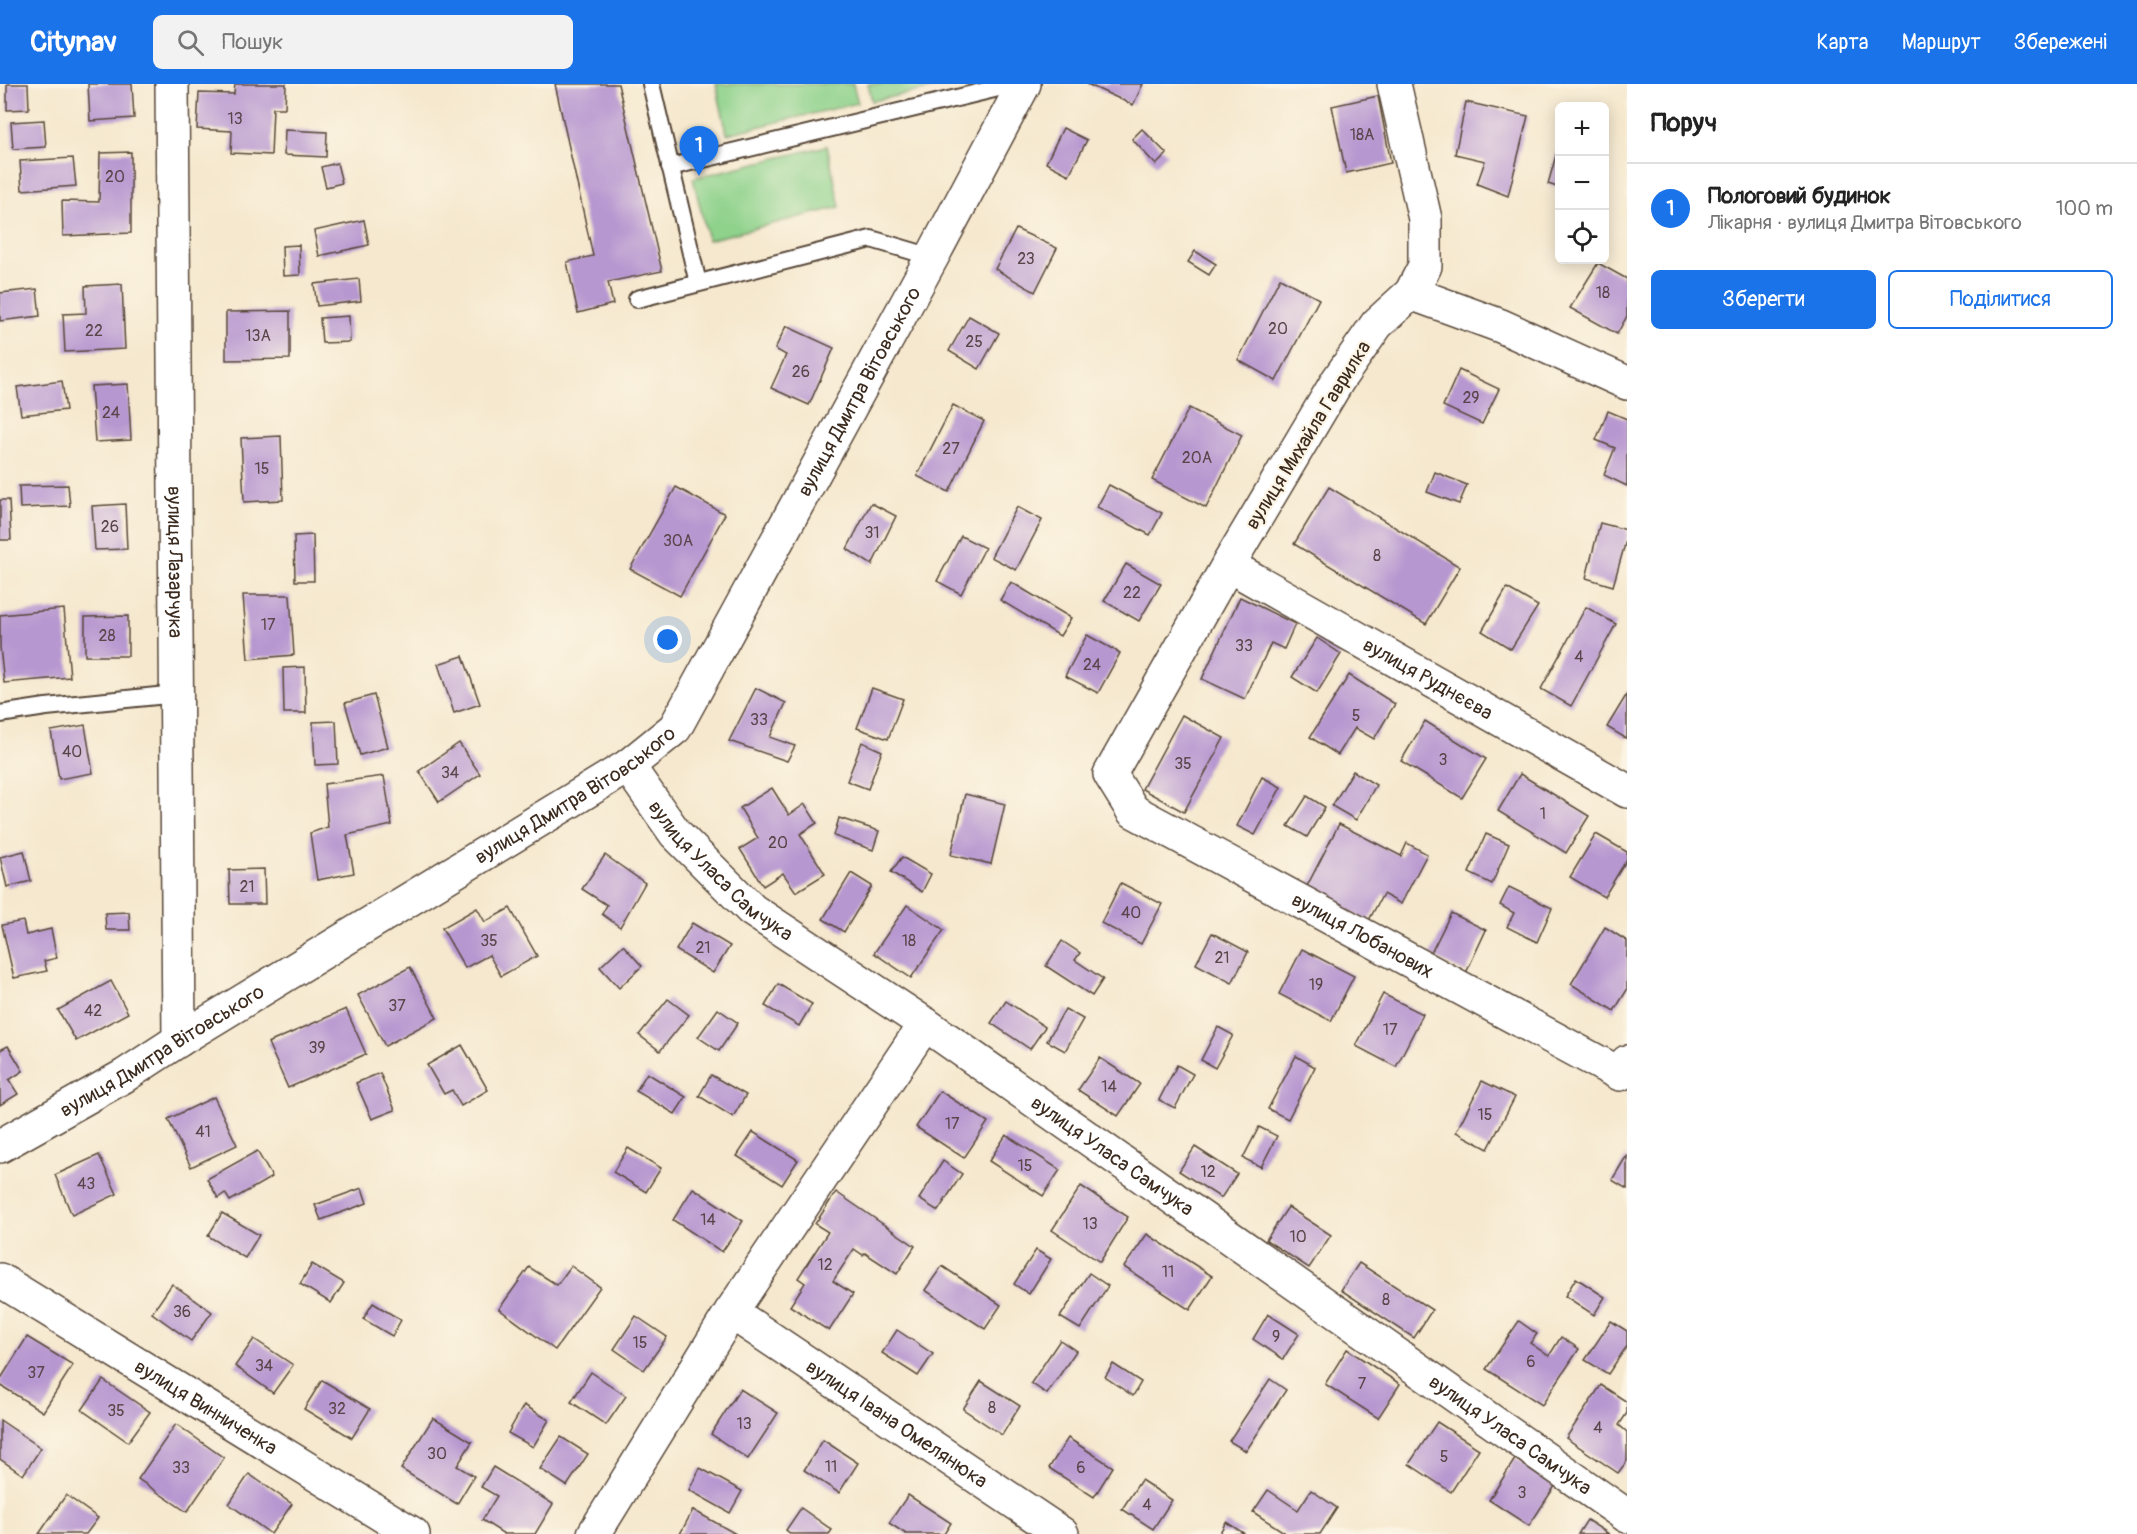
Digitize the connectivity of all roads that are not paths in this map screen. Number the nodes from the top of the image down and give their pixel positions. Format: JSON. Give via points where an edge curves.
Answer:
{"nodes":[{"id":1,"x":172,"y":84,"type":"edge"},
{"id":2,"x":651,"y":84,"type":"edge"},
{"id":3,"x":1015,"y":84,"type":"edge"},
{"id":4,"x":1024,"y":84,"type":"edge"},
{"id":5,"x":1394,"y":84,"type":"edge"},
{"id":6,"x":670,"y":167,"type":"junction"},
{"id":7,"x":932,"y":257,"type":"junction"},
{"id":8,"x":698,"y":283,"type":"junction"},
{"id":9,"x":1411,"y":293,"type":"junction"},
{"id":10,"x":638,"y":299,"type":"dead end"},
{"id":11,"x":1627,"y":383,"type":"edge"},
{"id":12,"x":1228,"y":566,"type":"junction"},
{"id":13,"x":177,"y":694,"type":"junction"},
{"id":14,"x":0,"y":714,"type":"edge"},
{"id":15,"x":628,"y":766,"type":"junction"},
{"id":16,"x":1110,"y":774,"type":"joint"},
{"id":17,"x":1627,"y":790,"type":"edge"},
{"id":18,"x":925,"y":1024,"type":"junction"},
{"id":19,"x":179,"y":1040,"type":"junction"},
{"id":20,"x":1627,"y":1062,"type":"edge"},
{"id":21,"x":0,"y":1146,"type":"edge"},
{"id":22,"x":0,"y":1280,"type":"edge"},
{"id":23,"x":730,"y":1312,"type":"junction"},
{"id":24,"x":1627,"y":1515,"type":"edge"},
{"id":25,"x":413,"y":1534,"type":"edge"},
{"id":26,"x":594,"y":1534,"type":"edge"},
{"id":27,"x":1062,"y":1534,"type":"edge"}],
"edges":[{"from":1,"to":13,"type":"street","name":"вулиця Лазарчука"},
{"from":2,"to":6,"type":"lane"},
{"from":3,"to":6,"type":"lane"},
{"from":4,"to":7,"type":"street","name":"вулиця Дмитра Вітовського"},
{"from":5,"to":9,"type":"street","name":"вулиця Михайла Гаврилка","via":[[1425,219],[1425,266]]},
{"from":6,"to":8,"type":"lane"},
{"from":7,"to":8,"type":"lane","via":[[871,238]]},
{"from":7,"to":15,"type":"street","name":"вулиця Дмитра Вітовського","via":[[675,728]]},
{"from":8,"to":10,"type":"lane"},
{"from":9,"to":11,"type":"street","via":[[1501,326]]},
{"from":9,"to":12,"type":"street","name":"вулиця Михайла Гаврилка","via":[[1377,324],[1338,380]]},
{"from":12,"to":16,"type":"street","name":"вулиця Михайла Гаврилка"},
{"from":12,"to":17,"type":"street","name":"вулиця Руднєєва"},
{"from":13,"to":14,"type":"lane"},
{"from":13,"to":19,"type":"street","name":"вулиця Лазарчука"},
{"from":15,"to":18,"type":"street","name":"вулиця Уласа Самчука","via":[[675,833],[752,910]]},
{"from":15,"to":19,"type":"street","name":"вулиця Дмитра Вітовського"},
{"from":16,"to":20,"type":"street","name":"вулиця Лобанових","via":[[1133,811],[1620,1074]]},
{"from":18,"to":23,"type":"street"},
{"from":18,"to":24,"type":"street","name":"вулиця Уласа Самчука"},
{"from":19,"to":21,"type":"street","name":"вулиця Дмитра Вітовського"},
{"from":22,"to":25,"type":"street","name":"вулиця Винниченка"},
{"from":23,"to":26,"type":"street"},
{"from":23,"to":27,"type":"street","name":"вулиця Івана Омелянюка"}]}
